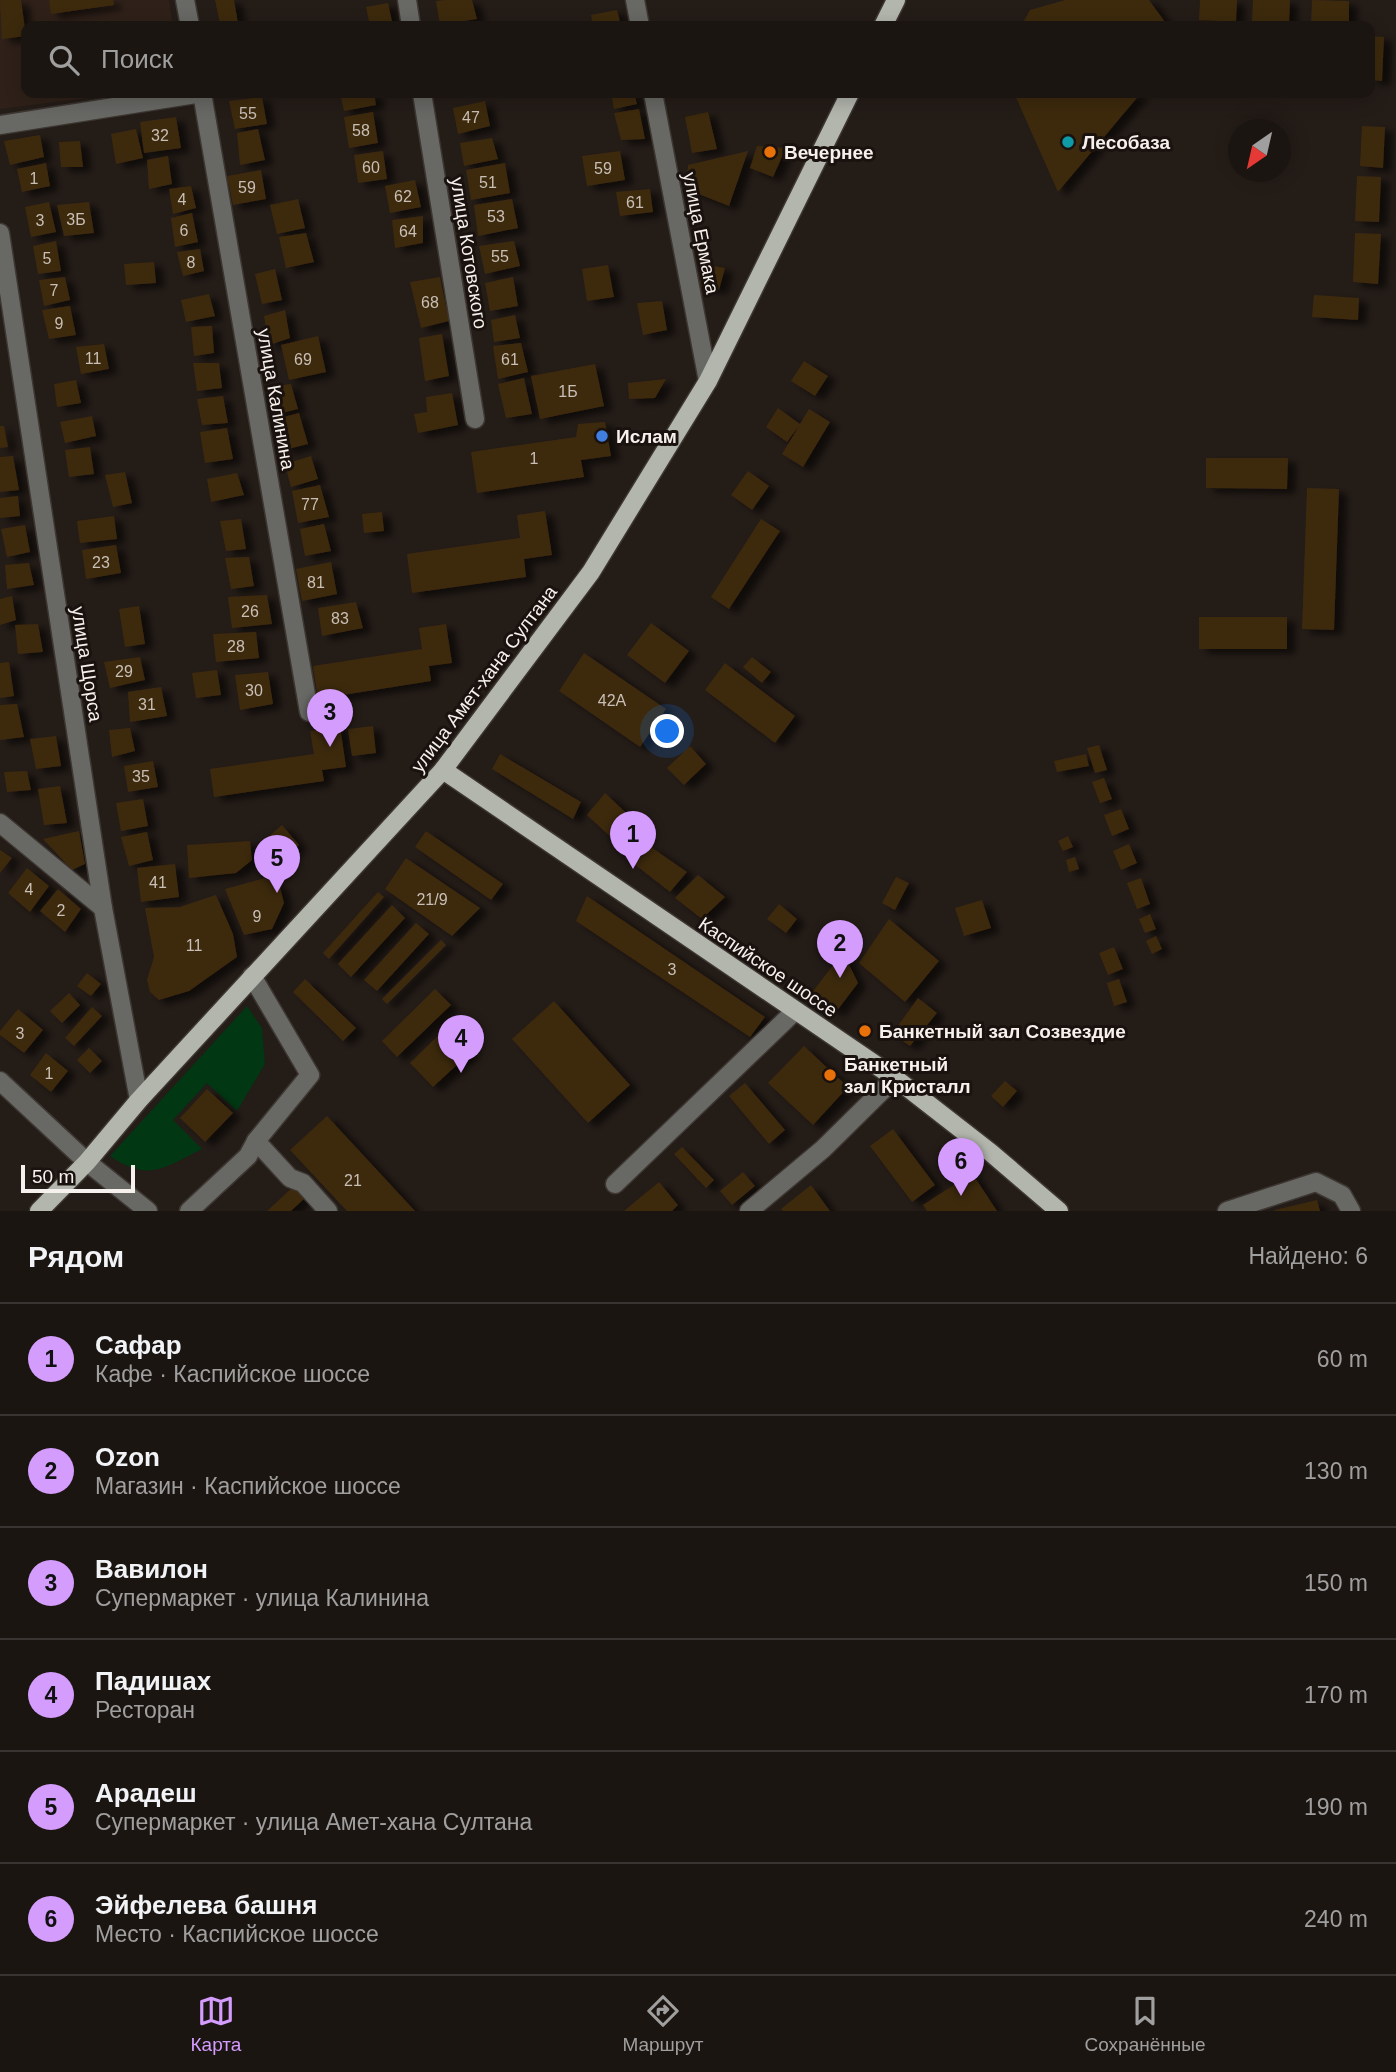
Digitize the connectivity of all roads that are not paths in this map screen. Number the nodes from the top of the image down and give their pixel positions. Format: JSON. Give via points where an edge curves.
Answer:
{"nodes":[{"id":1,"x":186,"y":0,"type":"edge"},
{"id":2,"x":407,"y":0,"type":"edge"},
{"id":3,"x":635,"y":0,"type":"edge"},
{"id":4,"x":896,"y":0,"type":"edge"},
{"id":5,"x":189,"y":21,"type":"edge"},
{"id":6,"x":410,"y":21,"type":"edge"},
{"id":7,"x":639,"y":21,"type":"edge"},
{"id":8,"x":886,"y":21,"type":"edge"},
{"id":9,"x":170,"y":98,"type":"edge"},
{"id":10,"x":203,"y":98,"type":"edge"},
{"id":11,"x":423,"y":98,"type":"edge"},
{"id":12,"x":654,"y":98,"type":"edge"},
{"id":13,"x":848,"y":98,"type":"edge"},
{"id":14,"x":0,"y":125,"type":"edge"},
{"id":15,"x":0,"y":233,"type":"edge"},
{"id":16,"x":5,"y":298,"type":"edge"},
{"id":17,"x":708,"y":381,"type":"junction"},
{"id":18,"x":475,"y":419,"type":"dead end"},
{"id":19,"x":309,"y":712,"type":"dead end"},
{"id":20,"x":443,"y":770,"type":"junction"},
{"id":21,"x":0,"y":822,"type":"edge"},
{"id":22,"x":103,"y":908,"type":"junction"},
{"id":23,"x":252,"y":976,"type":"junction"},
{"id":24,"x":795,"y":1011,"type":"junction"},
{"id":25,"x":895,"y":1079,"type":"junction"},
{"id":26,"x":0,"y":1081,"type":"edge"},
{"id":27,"x":139,"y":1100,"type":"junction"},
{"id":28,"x":256,"y":1142,"type":"junction"},
{"id":29,"x":87,"y":1162,"type":"junction"},
{"id":30,"x":615,"y":1184,"type":"dead end"},
{"id":31,"x":39,"y":1211,"type":"edge"},
{"id":32,"x":148,"y":1211,"type":"edge"},
{"id":33,"x":189,"y":1211,"type":"edge"},
{"id":34,"x":328,"y":1211,"type":"edge"},
{"id":35,"x":749,"y":1211,"type":"edge"},
{"id":36,"x":1059,"y":1211,"type":"edge"},
{"id":37,"x":1227,"y":1211,"type":"edge"},
{"id":38,"x":1350,"y":1211,"type":"edge"}],
"edges":[{"from":1,"to":5,"type":"street"},
{"from":2,"to":6,"type":"street"},
{"from":3,"to":7,"type":"street"},
{"from":4,"to":8,"type":"main road"},
{"from":9,"to":14,"type":"street"},
{"from":10,"to":19,"type":"street","name":"улица Калинина"},
{"from":11,"to":18,"type":"street","name":"улица Котовского"},
{"from":12,"to":17,"type":"street","name":"улица Ермака"},
{"from":13,"to":17,"type":"main road","name":"улица Амет-хана Султана"},
{"from":15,"to":16,"type":"street","name":"улица Щорса"},
{"from":16,"to":22,"type":"street","name":"улица Щорса"},
{"from":17,"to":20,"type":"main road","name":"улица Амет-хана Султана","via":[[591,572]]},
{"from":20,"to":23,"type":"main road","name":"улица Амет-хана Султана"},
{"from":20,"to":24,"type":"main road","name":"Каспийское шоссе"},
{"from":21,"to":22,"type":"street"},
{"from":22,"to":27,"type":"street","name":"улица Щорса"},
{"from":23,"to":27,"type":"main road","name":"улица Амет-хана Султана"},
{"from":23,"to":28,"type":"street","via":[[310,1075]]},
{"from":24,"to":25,"type":"main road","name":"Каспийское шоссе"},
{"from":24,"to":30,"type":"street"},
{"from":25,"to":35,"type":"street","via":[[823,1149]]},
{"from":25,"to":36,"type":"main road","name":"Каспийское шоссе"},
{"from":26,"to":29,"type":"street"},
{"from":27,"to":29,"type":"main road","name":"улица Амет-хана Султана"},
{"from":28,"to":33,"type":"street","via":[[248,1156]]},
{"from":28,"to":34,"type":"street"},
{"from":29,"to":31,"type":"main road","name":"улица Амет-хана Султана"},
{"from":29,"to":32,"type":"street"},
{"from":37,"to":38,"type":"street","via":[[1315,1182],[1342,1195]]}]}
